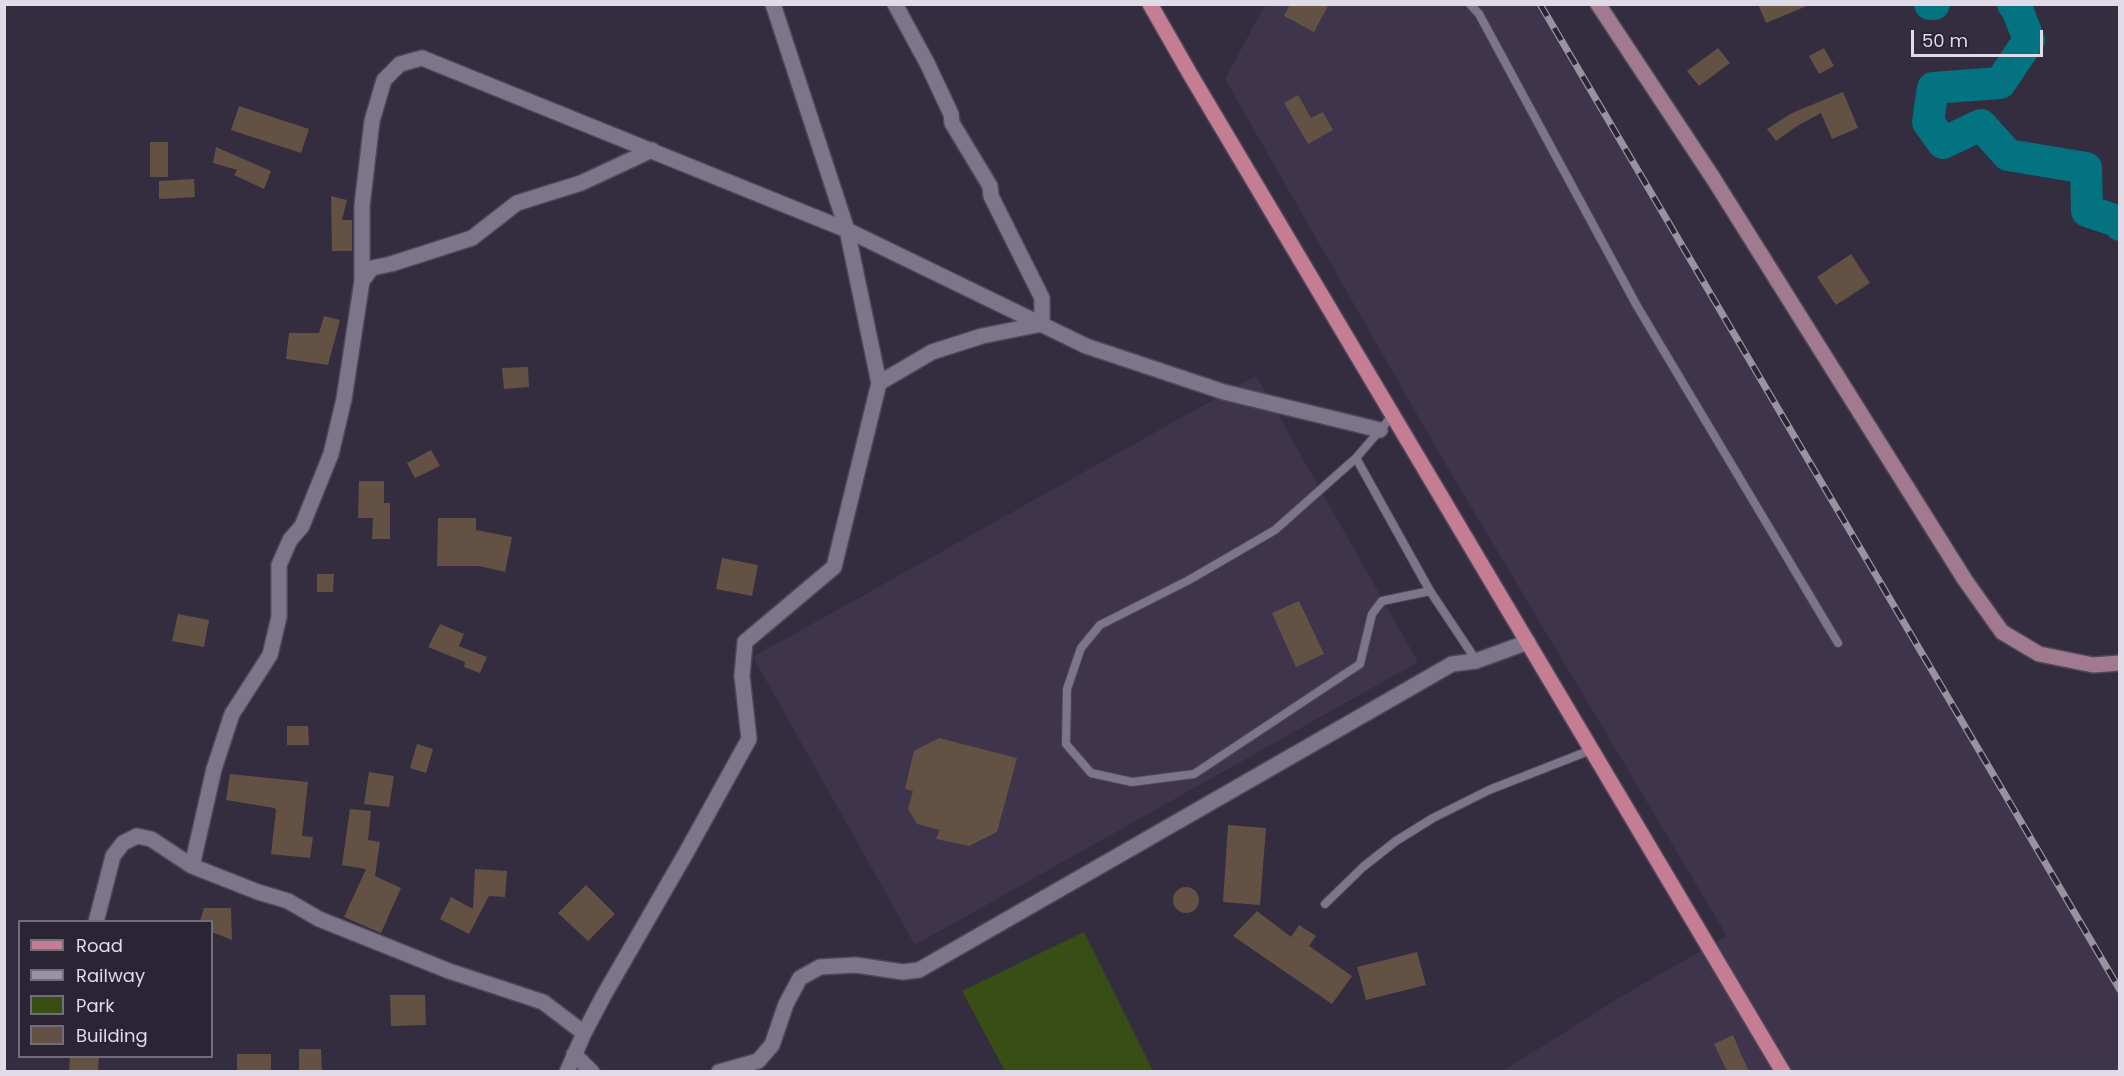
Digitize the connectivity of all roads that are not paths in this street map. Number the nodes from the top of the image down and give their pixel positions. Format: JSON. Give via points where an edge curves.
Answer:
{"nodes":[{"id":1,"x":774,"y":4,"type":"edge"},
{"id":2,"x":895,"y":4,"type":"edge"},
{"id":3,"x":1150,"y":4,"type":"edge"},
{"id":4,"x":1470,"y":4,"type":"edge"},
{"id":5,"x":1598,"y":4,"type":"edge"},
{"id":6,"x":652,"y":150,"type":"junction"},
{"id":7,"x":847,"y":230,"type":"junction"},
{"id":8,"x":362,"y":281,"type":"junction"},
{"id":9,"x":1042,"y":324,"type":"junction"},
{"id":10,"x":879,"y":383,"type":"junction"},
{"id":11,"x":1393,"y":416,"type":"junction"},
{"id":12,"x":1380,"y":430,"type":"junction"},
{"id":13,"x":1356,"y":458,"type":"junction"},
{"id":14,"x":1430,"y":591,"type":"junction"},
{"id":15,"x":1528,"y":642,"type":"junction"},
{"id":16,"x":1838,"y":643,"type":"dead end"},
{"id":17,"x":1476,"y":661,"type":"junction"},
{"id":18,"x":2120,"y":663,"type":"edge"},
{"id":19,"x":1591,"y":750,"type":"junction"},
{"id":20,"x":192,"y":866,"type":"junction"},
{"id":21,"x":1324,"y":904,"type":"dead end"},
{"id":22,"x":96,"y":920,"type":"edge"},
{"id":23,"x":584,"y":1033,"type":"junction"},
{"id":24,"x":574,"y":1054,"type":"junction"},
{"id":25,"x":567,"y":1071,"type":"edge"},
{"id":26,"x":592,"y":1071,"type":"edge"},
{"id":27,"x":720,"y":1071,"type":"edge"},
{"id":28,"x":1783,"y":1071,"type":"edge"}],
"edges":[{"from":1,"to":7,"type":"street"},
{"from":2,"to":9,"type":"street","via":[[927,63],[952,123],[990,186],[991,196],[1042,298]]},
{"from":3,"to":11,"type":"main road"},
{"from":4,"to":16,"type":"lane","via":[[1479,14],[1637,306]]},
{"from":5,"to":18,"type":"street","via":[[2002,632],[2039,654],[2093,665]]},
{"from":6,"to":7,"type":"street"},
{"from":6,"to":8,"type":"street","via":[[581,183],[517,203],[472,238],[372,268]]},
{"from":6,"to":8,"type":"street","via":[[422,58],[400,64],[384,80],[372,122],[362,206]]},
{"from":7,"to":9,"type":"street"},
{"from":7,"to":10,"type":"street"},
{"from":8,"to":20,"type":"street","via":[[344,399],[331,454],[302,526],[290,540],[279,565],[279,617],[270,655],[232,714],[214,769]]},
{"from":9,"to":10,"type":"street","via":[[982,336],[932,352]]},
{"from":9,"to":12,"type":"street","via":[[1086,346],[1224,392]]},
{"from":10,"to":23,"type":"street","via":[[834,567],[745,642],[742,676],[749,739]]},
{"from":11,"to":12,"type":"lane"},
{"from":11,"to":15,"type":"main road"},
{"from":12,"to":13,"type":"lane"},
{"from":13,"to":14,"type":"lane"},
{"from":13,"to":14,"type":"lane","via":[[1275,530],[1100,625],[1081,648],[1067,689],[1066,744],[1091,773],[1132,782],[1194,774],[1360,664],[1372,614],[1382,601]]},
{"from":14,"to":17,"type":"lane"},
{"from":15,"to":17,"type":"street"},
{"from":15,"to":19,"type":"main road"},
{"from":17,"to":27,"type":"street","via":[[1452,664],[919,970],[903,972],[856,965],[820,967],[800,978],[772,1045],[758,1061]]},
{"from":19,"to":21,"type":"lane","via":[[1490,790],[1433,818],[1380,854]]},
{"from":19,"to":28,"type":"main road"},
{"from":20,"to":22,"type":"street","via":[[151,839],[137,836],[123,843],[113,856]]},
{"from":20,"to":23,"type":"street","via":[[288,901],[319,919],[448,971],[543,1002]]},
{"from":23,"to":24,"type":"street"},
{"from":24,"to":25,"type":"street"},
{"from":24,"to":26,"type":"street"}]}
